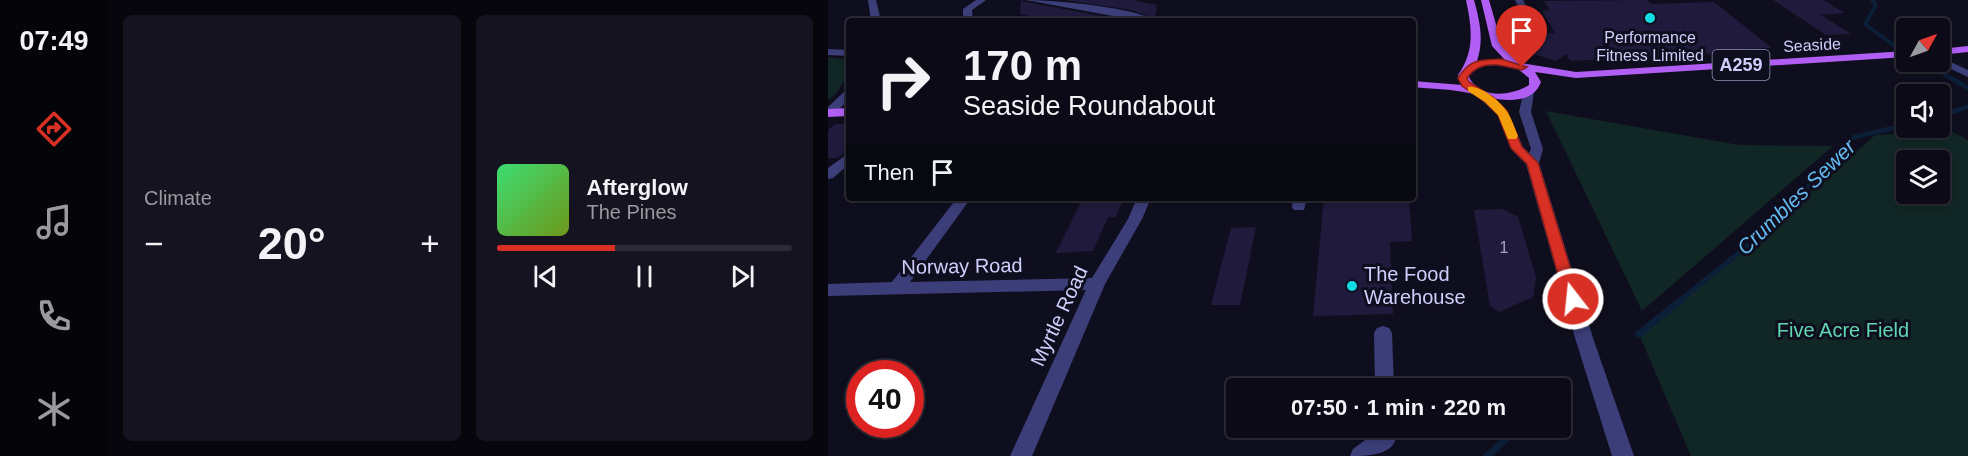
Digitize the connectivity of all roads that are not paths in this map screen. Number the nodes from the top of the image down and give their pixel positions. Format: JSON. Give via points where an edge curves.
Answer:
{"nodes":[{"id":1,"x":872,"y":0,"type":"edge"},
{"id":2,"x":982,"y":0,"type":"edge"},
{"id":3,"x":1030,"y":0,"type":"edge"},
{"id":4,"x":1470,"y":0,"type":"edge"},
{"id":5,"x":1485,"y":0,"type":"edge"},
{"id":6,"x":1519,"y":0,"type":"edge"},
{"id":7,"x":875,"y":18,"type":"edge"},
{"id":8,"x":968,"y":18,"type":"edge"},
{"id":9,"x":1139,"y":18,"type":"edge"},
{"id":10,"x":1530,"y":22,"type":"dead end"},
{"id":11,"x":1968,"y":49,"type":"edge"},
{"id":12,"x":1950,"y":51,"type":"edge"},
{"id":13,"x":828,"y":52,"type":"edge"},
{"id":14,"x":846,"y":53,"type":"edge"},
{"id":15,"x":1896,"y":55,"type":"edge"},
{"id":16,"x":1950,"y":65,"type":"edge"},
{"id":17,"x":1520,"y":67,"type":"junction"},
{"id":18,"x":1467,"y":69,"type":"junction"},
{"id":19,"x":1968,"y":74,"type":"edge"},
{"id":20,"x":1576,"y":75,"type":"junction"},
{"id":21,"x":1416,"y":83,"type":"edge"},
{"id":22,"x":1416,"y":84,"type":"edge"},
{"id":23,"x":1530,"y":90,"type":"junction"},
{"id":24,"x":1476,"y":91,"type":"junction"},
{"id":25,"x":846,"y":96,"type":"edge"},
{"id":26,"x":846,"y":112,"type":"edge"},
{"id":27,"x":829,"y":113,"type":"edge"},
{"id":28,"x":846,"y":160,"type":"edge"},
{"id":29,"x":1532,"y":163,"type":"junction"},
{"id":30,"x":828,"y":175,"type":"edge"},
{"id":31,"x":962,"y":201,"type":"edge"},
{"id":32,"x":1143,"y":201,"type":"edge"},
{"id":33,"x":1097,"y":284,"type":"junction"},
{"id":34,"x":897,"y":288,"type":"junction"},
{"id":35,"x":828,"y":290,"type":"edge"},
{"id":36,"x":1383,"y":333,"type":"dead end"},
{"id":37,"x":1385,"y":378,"type":"edge"},
{"id":38,"x":1384,"y":438,"type":"edge"},
{"id":39,"x":1021,"y":456,"type":"edge"},
{"id":40,"x":1361,"y":456,"type":"edge"},
{"id":41,"x":1623,"y":456,"type":"edge"}],
"edges":[{"from":1,"to":7,"type":"street"},
{"from":2,"to":8,"type":"street","via":[[967,9]]},
{"from":3,"to":9,"type":"street"},
{"from":4,"to":18,"type":"main road","via":[[1478,47]]},
{"from":5,"to":17,"type":"main road","via":[[1497,46]]},
{"from":6,"to":10,"type":"street"},
{"from":11,"to":12,"type":"main road"},
{"from":13,"to":14,"type":"street"},
{"from":15,"to":20,"type":"main road","name":"Seaside","number":"A259"},
{"from":16,"to":19,"type":"street"},
{"from":17,"to":18,"type":"main road","name":"Seaside","via":[[1492,62]]},
{"from":17,"to":20,"type":"main road","name":"Seaside","number":"A259"},
{"from":17,"to":23,"type":"main road","via":[[1534,76],[1536,81]]},
{"from":18,"to":21,"type":"main road"},
{"from":18,"to":24,"type":"main road","via":[[1462,78]]},
{"from":20,"to":23,"type":"main road","name":"Seaside","number":"A259"},
{"from":22,"to":24,"type":"main road"},
{"from":23,"to":24,"type":"main road","name":"Seaside","via":[[1508,97]]},
{"from":23,"to":29,"type":"street","via":[[1525,112],[1537,149]]},
{"from":24,"to":29,"type":"street","via":[[1503,114],[1517,148]]},
{"from":25,"to":27,"type":"street"},
{"from":26,"to":27,"type":"main road"},
{"from":28,"to":30,"type":"street"},
{"from":29,"to":41,"type":"street"},
{"from":31,"to":34,"type":"street"},
{"from":32,"to":33,"type":"street","name":"Myrtle Road"},
{"from":33,"to":34,"type":"street","name":"Norway Road"},
{"from":33,"to":39,"type":"street","name":"Myrtle Road"},
{"from":34,"to":35,"type":"street","name":"Norway Road"},
{"from":36,"to":37,"type":"street"},
{"from":38,"to":40,"type":"street"}]}
